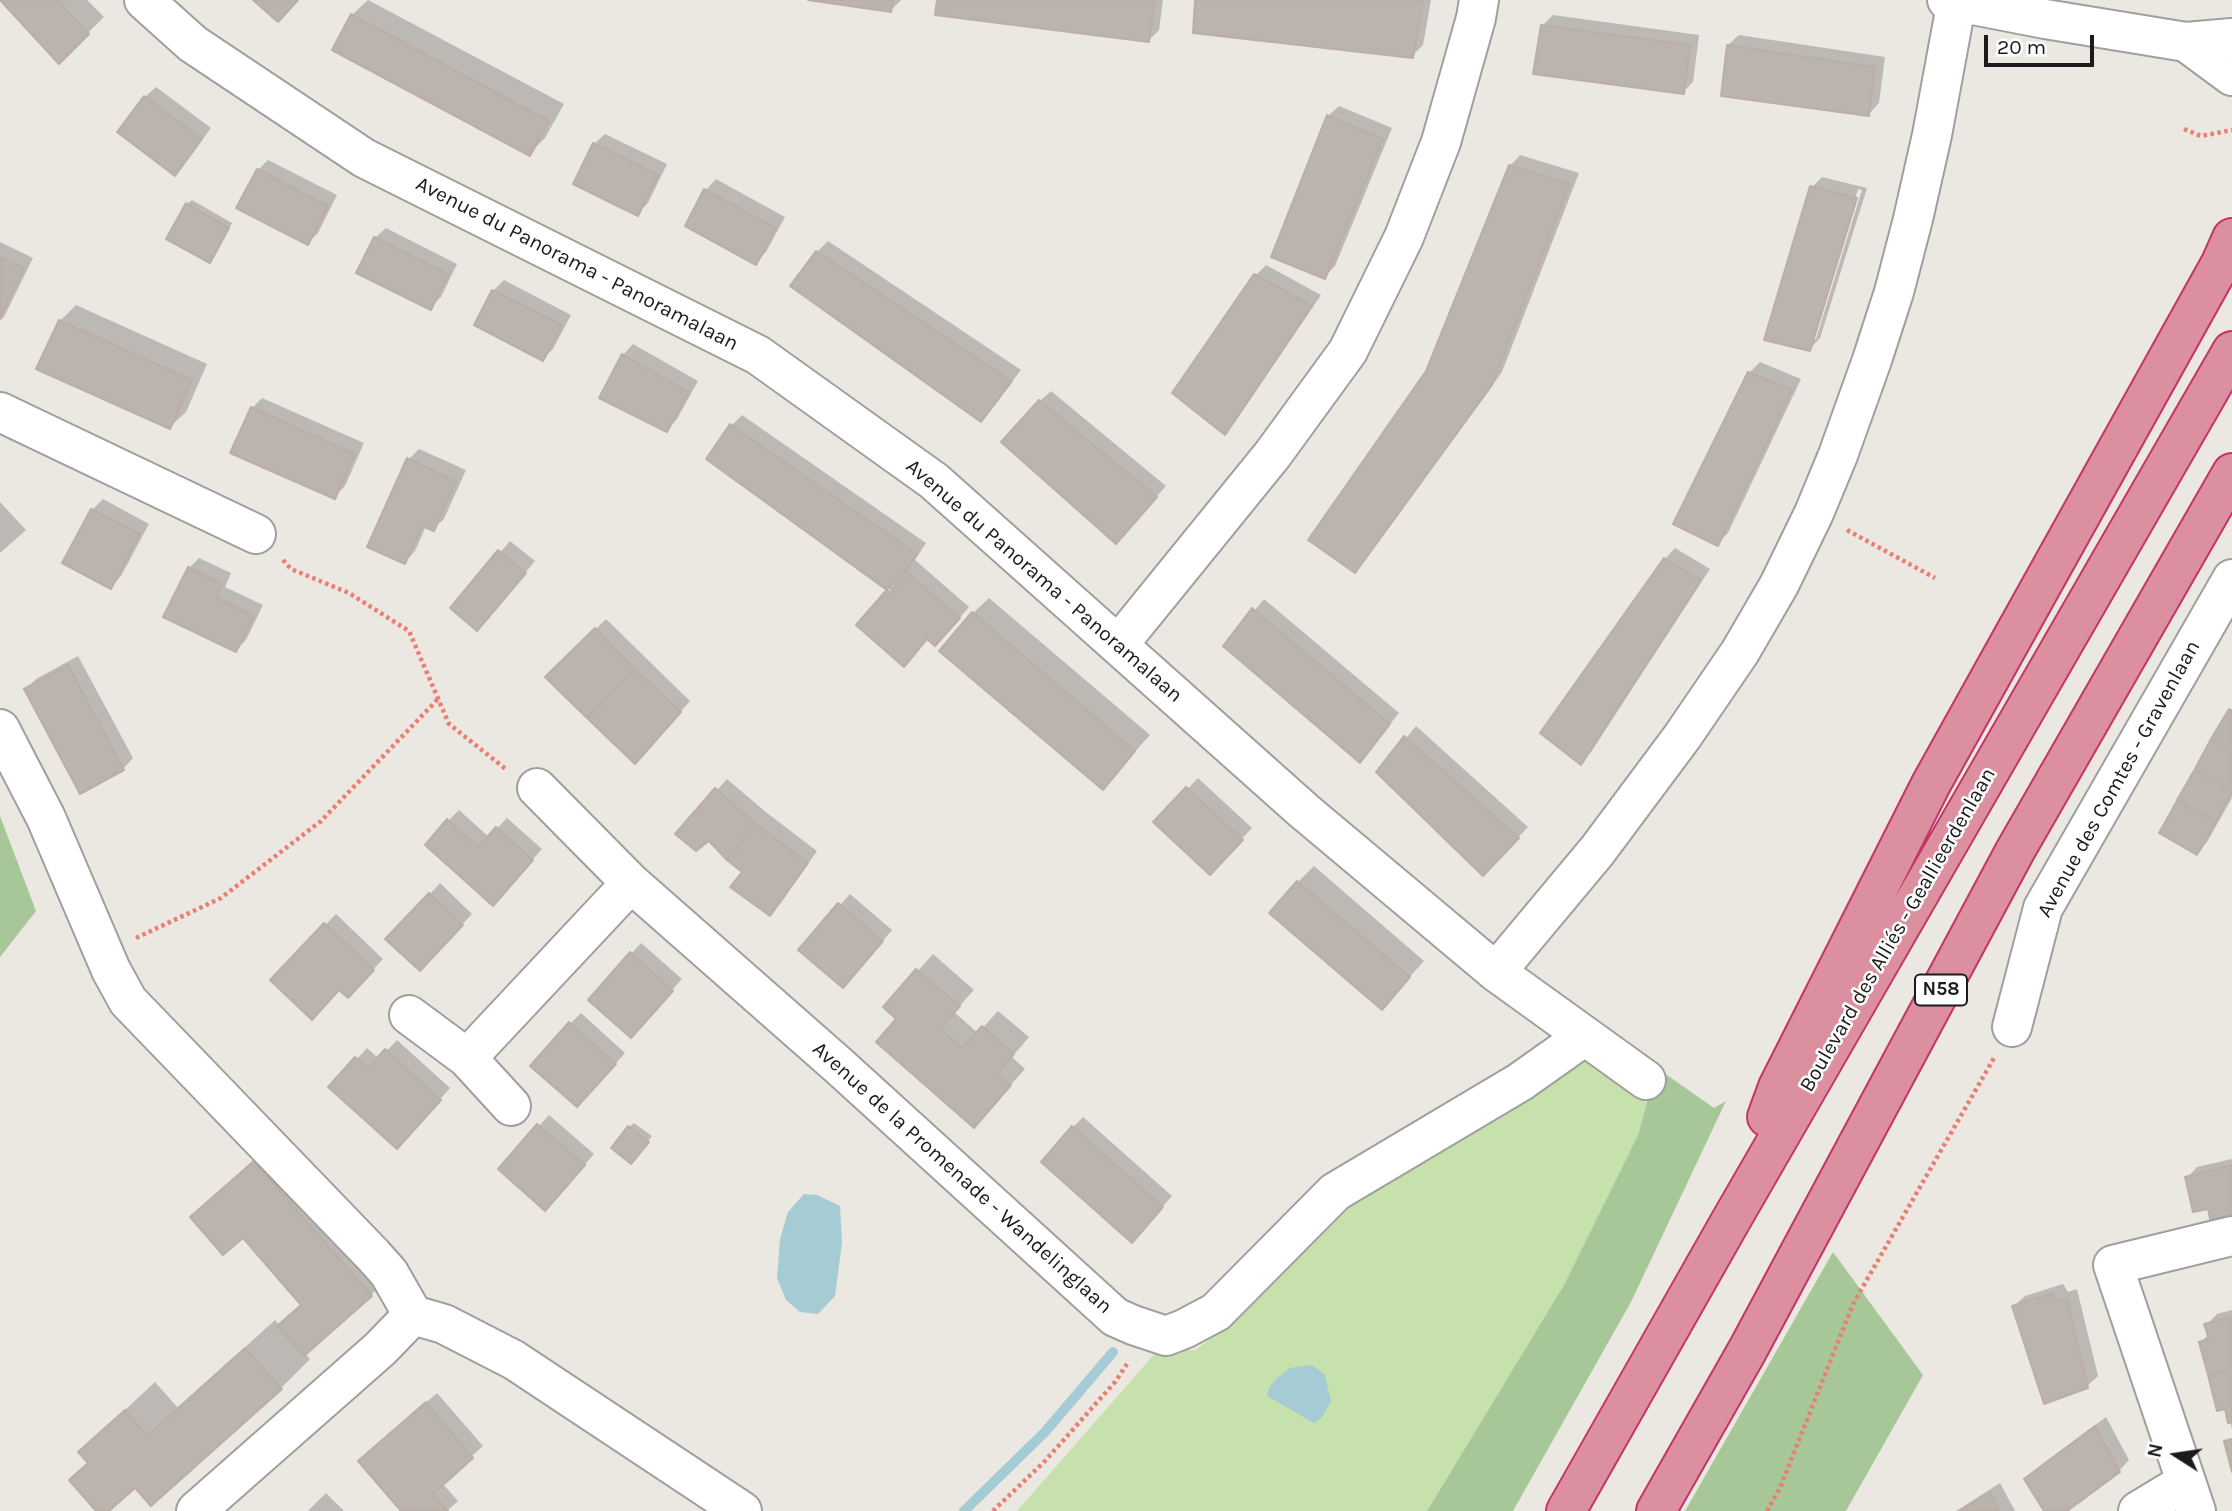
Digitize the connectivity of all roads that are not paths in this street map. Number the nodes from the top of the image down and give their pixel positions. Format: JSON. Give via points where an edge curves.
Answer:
{"nodes":[{"id":1,"x":144,"y":0,"type":"edge"},
{"id":2,"x":1479,"y":0,"type":"edge"},
{"id":3,"x":1953,"y":0,"type":"edge"},
{"id":4,"x":2232,"y":38,"type":"edge"},
{"id":5,"x":2186,"y":42,"type":"junction"},
{"id":6,"x":2232,"y":76,"type":"edge"},
{"id":7,"x":2232,"y":238,"type":"edge"},
{"id":8,"x":2232,"y":351,"type":"edge"},
{"id":9,"x":0,"y":412,"type":"edge"},
{"id":10,"x":2232,"y":473,"type":"edge"},
{"id":11,"x":256,"y":534,"type":"road end"},
{"id":12,"x":2232,"y":579,"type":"edge"},
{"id":13,"x":1118,"y":645,"type":"junction"},
{"id":14,"x":0,"y":729,"type":"edge"},
{"id":15,"x":537,"y":788,"type":"road end"},
{"id":16,"x":631,"y":883,"type":"junction"},
{"id":17,"x":1496,"y":972,"type":"junction"},
{"id":18,"x":409,"y":1015,"type":"dead end"},
{"id":19,"x":2012,"y":1027,"type":"road end"},
{"id":20,"x":1585,"y":1036,"type":"junction"},
{"id":21,"x":467,"y":1058,"type":"junction"},
{"id":22,"x":1646,"y":1080,"type":"dead end"},
{"id":23,"x":511,"y":1106,"type":"dead end"},
{"id":24,"x":1730,"y":1222,"type":"junction"},
{"id":25,"x":2232,"y":1236,"type":"edge"},
{"id":26,"x":413,"y":1315,"type":"junction"},
{"id":27,"x":2191,"y":1496,"type":"edge"},
{"id":28,"x":196,"y":1511,"type":"edge"},
{"id":29,"x":742,"y":1511,"type":"edge"},
{"id":30,"x":1566,"y":1511,"type":"edge"},
{"id":31,"x":1656,"y":1511,"type":"edge"},
{"id":32,"x":2138,"y":1511,"type":"edge"}],
"edges":[{"from":1,"to":13,"type":"street","name":"Avenue du Panorama - Panoramalaan","via":[[193,44],[364,158],[758,355],[934,481]]},
{"from":2,"to":13,"type":"street","via":[[1441,142],[1404,237],[1349,351],[1273,454]]},
{"from":3,"to":5,"type":"street"},
{"from":3,"to":17,"type":"street","via":[[1932,135],[1894,292],[1814,513],[1740,652],[1682,737],[1597,851]]},
{"from":4,"to":5,"type":"street"},
{"from":5,"to":6,"type":"street"},
{"from":7,"to":24,"type":"highway","via":[[1892,856],[1778,1087]]},
{"from":8,"to":24,"type":"highway","name":"Boulevard des Alliés - Geallieerdenlaan"},
{"from":9,"to":11,"type":"street"},
{"from":10,"to":31,"type":"highway","number":"N58","via":[[2015,852]]},
{"from":12,"to":19,"type":"street","name":"Avenue des Comtes - Gravenlaan","via":[[2043,908]]},
{"from":13,"to":17,"type":"street","name":"Avenue du Panorama - Panoramalaan","via":[[1304,811]]},
{"from":14,"to":26,"type":"street","via":[[46,818],[128,1001],[373,1255]]},
{"from":15,"to":16,"type":"street","name":"Avenue de la Promenade - Wandelinglaan"},
{"from":16,"to":20,"type":"street","name":"Avenue de la Promenade - Wandelinglaan","via":[[1115,1317],[1166,1336],[1216,1312],[1335,1192],[1520,1082]]},
{"from":16,"to":21,"type":"street"},
{"from":17,"to":20,"type":"street","name":"Avenue du Panorama - Panoramalaan"},
{"from":18,"to":21,"type":"street"},
{"from":20,"to":22,"type":"street","name":"Avenue du Panorama - Panoramalaan"},
{"from":21,"to":23,"type":"street"},
{"from":24,"to":30,"type":"highway","name":"Boulevard des Alliés - Geallieerdenlaan"},
{"from":25,"to":27,"type":"street","via":[[2113,1265]]},
{"from":26,"to":28,"type":"street"},
{"from":26,"to":29,"type":"street","via":[[444,1324],[514,1360]]},
{"from":27,"to":32,"type":"street"}]}
